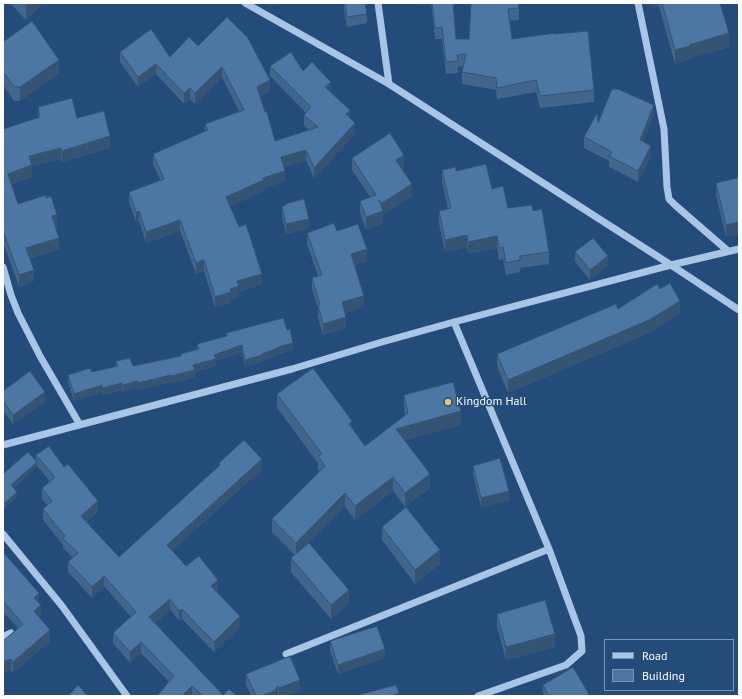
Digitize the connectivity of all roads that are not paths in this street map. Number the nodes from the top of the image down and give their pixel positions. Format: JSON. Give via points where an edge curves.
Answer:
{"nodes":[{"id":1,"x":245,"y":3,"type":"edge"},
{"id":2,"x":378,"y":3,"type":"edge"},
{"id":3,"x":638,"y":3,"type":"edge"},
{"id":4,"x":389,"y":84,"type":"junction"},
{"id":5,"x":739,"y":249,"type":"edge"},
{"id":6,"x":728,"y":251,"type":"junction"},
{"id":7,"x":671,"y":265,"type":"junction"},
{"id":8,"x":3,"y":267,"type":"edge"},
{"id":9,"x":739,"y":310,"type":"edge"},
{"id":10,"x":454,"y":322,"type":"junction"},
{"id":11,"x":80,"y":424,"type":"junction"},
{"id":12,"x":3,"y":445,"type":"edge"},
{"id":13,"x":3,"y":534,"type":"edge"},
{"id":14,"x":549,"y":549,"type":"junction"},
{"id":15,"x":11,"y":633,"type":"edge"},
{"id":16,"x":3,"y":637,"type":"edge"},
{"id":17,"x":286,"y":654,"type":"dead end"},
{"id":18,"x":127,"y":696,"type":"edge"},
{"id":19,"x":478,"y":696,"type":"edge"}],
"edges":[{"from":1,"to":4,"type":"street"},
{"from":2,"to":4,"type":"street"},
{"from":3,"to":6,"type":"street","via":[[664,129],[670,199]]},
{"from":4,"to":7,"type":"street"},
{"from":5,"to":6,"type":"street"},
{"from":6,"to":7,"type":"street"},
{"from":7,"to":9,"type":"street"},
{"from":7,"to":10,"type":"street"},
{"from":8,"to":11,"type":"street","via":[[18,313]]},
{"from":10,"to":11,"type":"street","via":[[298,368]]},
{"from":10,"to":14,"type":"street"},
{"from":11,"to":12,"type":"street"},
{"from":13,"to":18,"type":"street","via":[[62,606]]},
{"from":14,"to":17,"type":"street"},
{"from":14,"to":19,"type":"street","via":[[580,636],[582,651],[566,665]]},
{"from":15,"to":16,"type":"street"}]}
